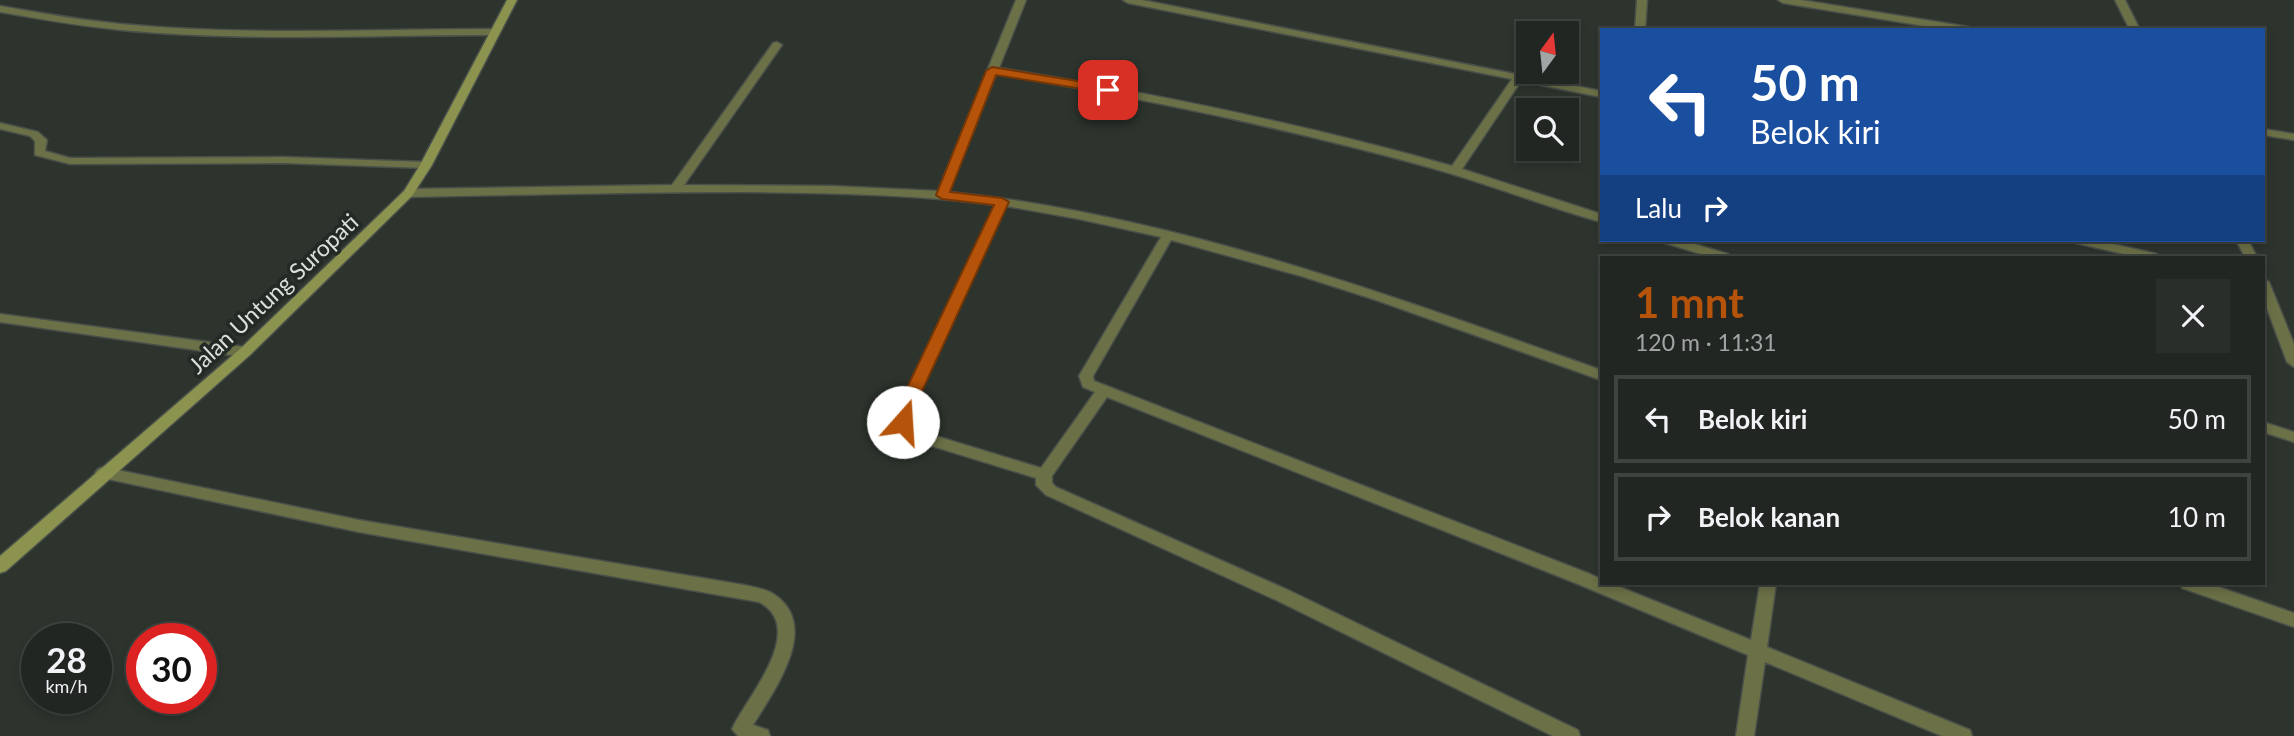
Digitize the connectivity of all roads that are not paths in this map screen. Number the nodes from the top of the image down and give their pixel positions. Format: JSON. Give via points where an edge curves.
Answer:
{"nodes":[{"id":1,"x":512,"y":0,"type":"edge"},
{"id":2,"x":1021,"y":0,"type":"edge"},
{"id":3,"x":1128,"y":0,"type":"edge"},
{"id":4,"x":1642,"y":0,"type":"edge"},
{"id":5,"x":1783,"y":0,"type":"edge"},
{"id":6,"x":2120,"y":0,"type":"edge"},
{"id":7,"x":1146,"y":2,"type":"edge"},
{"id":8,"x":0,"y":9,"type":"edge"},
{"id":9,"x":1640,"y":28,"type":"edge"},
{"id":10,"x":1957,"y":28,"type":"edge"},
{"id":11,"x":2134,"y":28,"type":"edge"},
{"id":12,"x":494,"y":32,"type":"junction"},
{"id":13,"x":777,"y":45,"type":"dead end"},
{"id":14,"x":992,"y":71,"type":"junction"},
{"id":15,"x":1516,"y":79,"type":"edge"},
{"id":16,"x":1516,"y":80,"type":"edge"},
{"id":17,"x":1545,"y":84,"type":"edge"},
{"id":18,"x":1600,"y":94,"type":"edge"},
{"id":19,"x":0,"y":126,"type":"edge"},
{"id":20,"x":2265,"y":132,"type":"edge"},
{"id":21,"x":2294,"y":137,"type":"edge"},
{"id":22,"x":426,"y":165,"type":"junction"},
{"id":23,"x":1455,"y":171,"type":"junction"},
{"id":24,"x":676,"y":188,"type":"junction"},
{"id":25,"x":408,"y":193,"type":"junction"},
{"id":26,"x":942,"y":195,"type":"junction"},
{"id":27,"x":1002,"y":202,"type":"junction"},
{"id":28,"x":1600,"y":218,"type":"edge"},
{"id":29,"x":1168,"y":235,"type":"junction"},
{"id":30,"x":1676,"y":242,"type":"edge"},
{"id":31,"x":2089,"y":242,"type":"edge"},
{"id":32,"x":1721,"y":256,"type":"edge"},
{"id":33,"x":2149,"y":256,"type":"edge"},
{"id":34,"x":2265,"y":288,"type":"edge"},
{"id":35,"x":0,"y":318,"type":"edge"},
{"id":36,"x":244,"y":352,"type":"junction"},
{"id":37,"x":2294,"y":362,"type":"edge"},
{"id":38,"x":1600,"y":375,"type":"edge"},
{"id":39,"x":1104,"y":391,"type":"junction"},
{"id":40,"x":2265,"y":428,"type":"edge"},
{"id":41,"x":2294,"y":437,"type":"edge"},
{"id":42,"x":103,"y":473,"type":"junction"},
{"id":43,"x":1044,"y":475,"type":"junction"},
{"id":44,"x":0,"y":566,"type":"edge"},
{"id":45,"x":1769,"y":585,"type":"edge"},
{"id":46,"x":2194,"y":585,"type":"edge"},
{"id":47,"x":2294,"y":620,"type":"edge"},
{"id":48,"x":1758,"y":652,"type":"junction"},
{"id":49,"x":739,"y":732,"type":"edge"},
{"id":50,"x":761,"y":736,"type":"edge"},
{"id":51,"x":1572,"y":736,"type":"edge"},
{"id":52,"x":1745,"y":736,"type":"edge"},
{"id":53,"x":1963,"y":736,"type":"edge"}],
"edges":[{"from":1,"to":12,"type":"main road","name":"Jalan Untung Suropati"},
{"from":2,"to":14,"type":"street"},
{"from":3,"to":7,"type":"street"},
{"from":4,"to":9,"type":"street"},
{"from":5,"to":10,"type":"street"},
{"from":6,"to":11,"type":"street"},
{"from":7,"to":15,"type":"street"},
{"from":8,"to":12,"type":"street","via":[[180,33]]},
{"from":12,"to":22,"type":"main road","name":"Jalan Untung Suropati"},
{"from":13,"to":24,"type":"street"},
{"from":14,"to":23,"type":"street","via":[[1203,109]]},
{"from":14,"to":26,"type":"street"},
{"from":16,"to":23,"type":"street"},
{"from":17,"to":18,"type":"street"},
{"from":19,"to":22,"type":"street","via":[[34,134],[41,140],[39,153],[70,161]]},
{"from":20,"to":21,"type":"street"},
{"from":22,"to":25,"type":"main road","name":"Jalan Untung Suropati"},
{"from":23,"to":28,"type":"street"},
{"from":24,"to":25,"type":"street"},
{"from":24,"to":26,"type":"street"},
{"from":25,"to":36,"type":"main road","name":"Jalan Untung Suropati"},
{"from":26,"to":27,"type":"street"},
{"from":27,"to":29,"type":"street"},
{"from":27,"to":43,"type":"street","via":[[902,415],[903,422],[911,434]]},
{"from":29,"to":38,"type":"street","via":[[1344,283]]},
{"from":29,"to":39,"type":"street","via":[[1086,376],[1088,384]]},
{"from":30,"to":32,"type":"street"},
{"from":31,"to":33,"type":"street"},
{"from":34,"to":37,"type":"street"},
{"from":35,"to":36,"type":"street"},
{"from":36,"to":42,"type":"main road","name":"Jalan Untung Suropati"},
{"from":39,"to":43,"type":"street"},
{"from":39,"to":48,"type":"street"},
{"from":40,"to":41,"type":"street"},
{"from":42,"to":44,"type":"main road","name":"Jalan Untung Suropati"},
{"from":42,"to":49,"type":"street","via":[[359,526],[768,598],[783,612],[789,630],[783,655]]},
{"from":43,"to":51,"type":"street","via":[[1044,485],[1051,491],[1282,594]]},
{"from":45,"to":48,"type":"street"},
{"from":46,"to":47,"type":"street"},
{"from":48,"to":52,"type":"street"},
{"from":48,"to":53,"type":"street"},
{"from":49,"to":50,"type":"street"}]}
